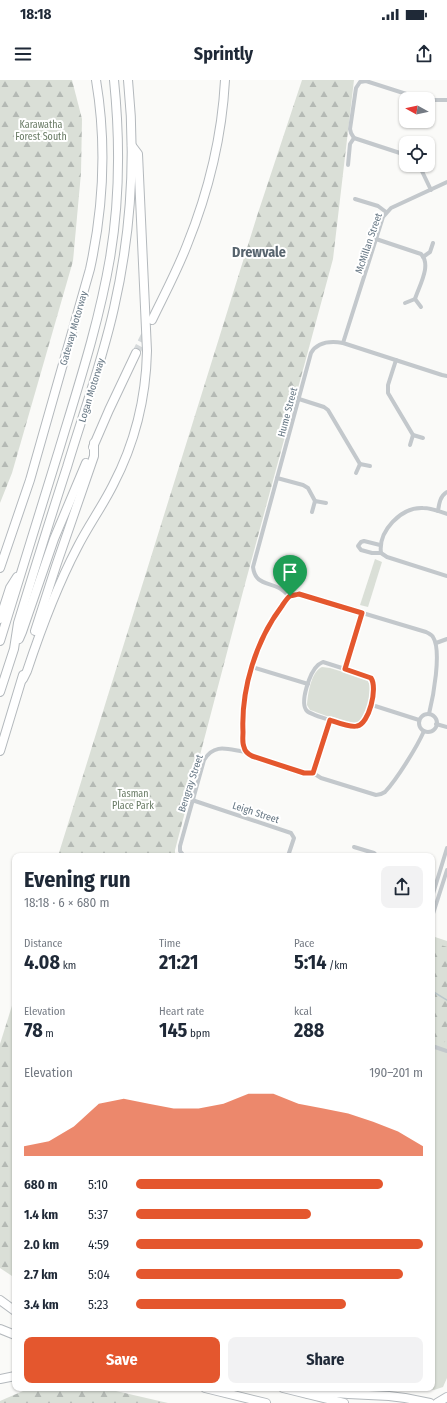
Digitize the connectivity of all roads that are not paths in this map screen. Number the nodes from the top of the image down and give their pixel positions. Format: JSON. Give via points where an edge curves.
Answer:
{"nodes":[{"id":1,"x":96,"y":80,"type":"edge"},
{"id":2,"x":114,"y":80,"type":"edge"},
{"id":3,"x":128,"y":80,"type":"edge"},
{"id":4,"x":226,"y":80,"type":"edge"},
{"id":5,"x":400,"y":92,"type":"edge"},
{"id":6,"x":435,"y":100,"type":"edge"},
{"id":7,"x":447,"y":100,"type":"edge"},
{"id":8,"x":354,"y":138,"type":"junction"},
{"id":9,"x":132,"y":146,"type":"junction"},
{"id":10,"x":399,"y":153,"type":"edge"},
{"id":11,"x":348,"y":164,"type":"dead end"},
{"id":12,"x":423,"y":172,"type":"edge"},
{"id":13,"x":447,"y":182,"type":"edge"},
{"id":14,"x":431,"y":190,"type":"junction"},
{"id":15,"x":355,"y":198,"type":"dead end"},
{"id":16,"x":386,"y":212,"type":"junction"},
{"id":17,"x":376,"y":239,"type":"junction"},
{"id":18,"x":433,"y":243,"type":"dead end"},
{"id":19,"x":423,"y":257,"type":"junction"},
{"id":20,"x":415,"y":299,"type":"junction"},
{"id":21,"x":405,"y":303,"type":"dead end"},
{"id":22,"x":421,"y":308,"type":"dead end"},
{"id":23,"x":152,"y":320,"type":"dead end"},
{"id":24,"x":343,"y":343,"type":"junction"},
{"id":25,"x":136,"y":354,"type":"tunnel mouth"},
{"id":26,"x":396,"y":360,"type":"junction"},
{"id":27,"x":447,"y":376,"type":"edge"},
{"id":28,"x":299,"y":399,"type":"junction"},
{"id":29,"x":413,"y":435,"type":"junction"},
{"id":30,"x":423,"y":438,"type":"dead end"},
{"id":31,"x":94,"y":443,"type":"junction"},
{"id":32,"x":410,"y":445,"type":"dead end"},
{"id":33,"x":360,"y":464,"type":"junction"},
{"id":34,"x":370,"y":466,"type":"dead end"},
{"id":35,"x":356,"y":473,"type":"dead end"},
{"id":36,"x":277,"y":478,"type":"junction"},
{"id":37,"x":447,"y":492,"type":"edge"},
{"id":38,"x":315,"y":501,"type":"junction"},
{"id":39,"x":326,"y":503,"type":"dead end"},
{"id":40,"x":438,"y":511,"type":"junction"},
{"id":41,"x":312,"y":512,"type":"dead end"},
{"id":42,"x":447,"y":514,"type":"edge"},
{"id":43,"x":380,"y":545,"type":"junction"},
{"id":44,"x":381,"y":553,"type":"junction"},
{"id":45,"x":0,"y":568,"type":"edge"},
{"id":46,"x":22,"y":570,"type":"junction"},
{"id":47,"x":447,"y":576,"type":"edge"},
{"id":48,"x":290,"y":596,"type":"junction"},
{"id":49,"x":362,"y":613,"type":"junction"},
{"id":50,"x":0,"y":619,"type":"edge"},
{"id":51,"x":447,"y":639,"type":"edge"},
{"id":52,"x":0,"y":641,"type":"edge"},
{"id":53,"x":436,"y":643,"type":"junction"},
{"id":54,"x":14,"y":648,"type":"junction"},
{"id":55,"x":252,"y":667,"type":"junction"},
{"id":56,"x":345,"y":669,"type":"junction"},
{"id":57,"x":23,"y":679,"type":"junction"},
{"id":58,"x":308,"y":684,"type":"junction"},
{"id":59,"x":0,"y":692,"type":"edge"},
{"id":60,"x":372,"y":704,"type":"junction"},
{"id":61,"x":429,"y":714,"type":"junction"},
{"id":62,"x":330,"y":720,"type":"junction"},
{"id":63,"x":419,"y":720,"type":"junction"},
{"id":64,"x":436,"y":724,"type":"junction"},
{"id":65,"x":447,"y":727,"type":"edge"},
{"id":66,"x":424,"y":731,"type":"junction"},
{"id":67,"x":0,"y":751,"type":"edge"},
{"id":68,"x":246,"y":752,"type":"junction"},
{"id":69,"x":313,"y":773,"type":"junction"},
{"id":70,"x":192,"y":800,"type":"junction"},
{"id":71,"x":354,"y":847,"type":"dead end"},
{"id":72,"x":447,"y":848,"type":"edge"},
{"id":73,"x":182,"y":853,"type":"edge"},
{"id":74,"x":289,"y":853,"type":"edge"},
{"id":75,"x":374,"y":853,"type":"edge"},
{"id":76,"x":447,"y":870,"type":"edge"},
{"id":77,"x":435,"y":887,"type":"edge"},
{"id":78,"x":435,"y":908,"type":"edge"},
{"id":79,"x":435,"y":1047,"type":"edge"},
{"id":80,"x":447,"y":1051,"type":"edge"},
{"id":81,"x":0,"y":1300,"type":"edge"},
{"id":82,"x":0,"y":1306,"type":"edge"},
{"id":83,"x":12,"y":1310,"type":"edge"},
{"id":84,"x":12,"y":1312,"type":"edge"},
{"id":85,"x":0,"y":1329,"type":"edge"},
{"id":86,"x":12,"y":1334,"type":"edge"},
{"id":87,"x":12,"y":1377,"type":"edge"},
{"id":88,"x":0,"y":1379,"type":"edge"},
{"id":89,"x":217,"y":1391,"type":"edge"},
{"id":90,"x":296,"y":1391,"type":"edge"},
{"id":91,"x":308,"y":1394,"type":"junction"},
{"id":92,"x":447,"y":1397,"type":"edge"},
{"id":93,"x":266,"y":1403,"type":"edge"},
{"id":94,"x":344,"y":1403,"type":"edge"},
{"id":95,"x":430,"y":1403,"type":"edge"},
{"id":96,"x":436,"y":1403,"type":"edge"}],
"edges":[{"from":1,"to":45,"type":"highway","name":"Gateway Motorway","via":[[103,152],[101,210],[97,238],[30,480]]},
{"from":2,"to":46,"type":"highway","name":"Logan Motorway","via":[[118,170],[108,269],[85,364]]},
{"from":3,"to":9,"type":"highway","name":"Logan Motorway"},
{"from":4,"to":23,"type":"highway","via":[[219,135],[207,189],[187,246]]},
{"from":5,"to":8,"type":"street","via":[[366,81],[360,82],[356,88],[350,128]]},
{"from":6,"to":7,"type":"street"},
{"from":8,"to":10,"type":"street"},
{"from":8,"to":11,"type":"street","via":[[350,144]]},
{"from":9,"to":54,"type":"highway","name":"Logan Motorway","via":[[128,232],[114,310],[18,623]]},
{"from":9,"to":57,"type":"highway","via":[[138,154],[147,351],[141,406],[122,466],[62,578]]},
{"from":12,"to":14,"type":"street"},
{"from":13,"to":14,"type":"street","name":"McMillan Street"},
{"from":14,"to":16,"type":"street","name":"McMillan Street"},
{"from":15,"to":16,"type":"street","via":[[378,206]]},
{"from":16,"to":17,"type":"street","name":"McMillan Street"},
{"from":17,"to":19,"type":"street","via":[[421,254]]},
{"from":17,"to":24,"type":"street","name":"McMillan Street"},
{"from":18,"to":19,"type":"street","via":[[430,252]]},
{"from":19,"to":20,"type":"street","via":[[425,268]]},
{"from":20,"to":21,"type":"street"},
{"from":20,"to":22,"type":"street"},
{"from":24,"to":26,"type":"street","name":"Hume Street"},
{"from":24,"to":28,"type":"street","name":"Hume Street","via":[[320,344],[313,350]]},
{"from":25,"to":31,"type":"highway"},
{"from":26,"to":27,"type":"street","name":"Hume Street"},
{"from":26,"to":29,"type":"street","via":[[388,393]]},
{"from":28,"to":33,"type":"street","via":[[328,410]]},
{"from":28,"to":36,"type":"street","name":"Hume Street"},
{"from":29,"to":30,"type":"street"},
{"from":29,"to":32,"type":"street"},
{"from":31,"to":54,"type":"highway","via":[[54,539]]},
{"from":31,"to":57,"type":"highway","via":[[94,456],[42,608]]},
{"from":33,"to":34,"type":"street"},
{"from":33,"to":35,"type":"street"},
{"from":36,"to":38,"type":"street","via":[[308,488]]},
{"from":36,"to":48,"type":"street","name":"Hume Street","via":[[254,573],[261,582],[279,588]]},
{"from":37,"to":40,"type":"street","via":[[441,499]]},
{"from":38,"to":39,"type":"street"},
{"from":38,"to":41,"type":"street"},
{"from":40,"to":42,"type":"street"},
{"from":40,"to":43,"type":"street","via":[[422,508],[401,514],[385,532]]},
{"from":43,"to":44,"type":"street"},
{"from":43,"to":44,"type":"street","via":[[364,541],[358,546],[361,550]]},
{"from":44,"to":47,"type":"street"},
{"from":46,"to":50,"type":"highway","via":[[10,588]]},
{"from":46,"to":52,"type":"highway","name":"Logan Motorway"},
{"from":48,"to":49,"type":"street","via":[[299,594]]},
{"from":48,"to":55,"type":"street","via":[[269,627]]},
{"from":49,"to":53,"type":"street","via":[[426,632]]},
{"from":49,"to":56,"type":"street"},
{"from":51,"to":53,"type":"street"},
{"from":53,"to":61,"type":"street","via":[[435,680]]},
{"from":54,"to":59,"type":"highway","name":"Logan Motorway"},
{"from":55,"to":58,"type":"street"},
{"from":55,"to":68,"type":"street","via":[[242,723],[243,746]]},
{"from":56,"to":58,"type":"street","via":[[323,662],[314,670]]},
{"from":56,"to":60,"type":"street","via":[[371,678],[374,688]]},
{"from":57,"to":67,"type":"highway"},
{"from":58,"to":62,"type":"street","via":[[304,698],[306,710]]},
{"from":60,"to":62,"type":"street","via":[[358,726]]},
{"from":60,"to":63,"type":"street"},
{"from":61,"to":63,"type":"street","via":[[424,714]]},
{"from":61,"to":64,"type":"street","via":[[434,717]]},
{"from":62,"to":69,"type":"street"},
{"from":63,"to":66,"type":"street","via":[[419,725]]},
{"from":64,"to":65,"type":"street"},
{"from":64,"to":66,"type":"street","via":[[432,730]]},
{"from":66,"to":69,"type":"street","via":[[401,770],[381,795],[321,778]]},
{"from":68,"to":69,"type":"street","via":[[304,773]]},
{"from":68,"to":70,"type":"street","name":"Bengray Street","via":[[221,748],[208,753]]},
{"from":70,"to":73,"type":"street","name":"Bengray Street","via":[[180,846]]},
{"from":70,"to":74,"type":"street","name":"Leigh Street","via":[[291,833],[294,838]]},
{"from":71,"to":75,"type":"street"},
{"from":72,"to":77,"type":"street"},
{"from":76,"to":78,"type":"street"},
{"from":79,"to":80,"type":"street"},
{"from":81,"to":83,"type":"highway"},
{"from":82,"to":84,"type":"highway"},
{"from":85,"to":86,"type":"highway"},
{"from":87,"to":88,"type":"highway"},
{"from":89,"to":93,"type":"highway"},
{"from":90,"to":91,"type":"highway"},
{"from":91,"to":94,"type":"highway"},
{"from":91,"to":95,"type":"highway","via":[[323,1392],[398,1397]]},
{"from":92,"to":96,"type":"highway"}]}
